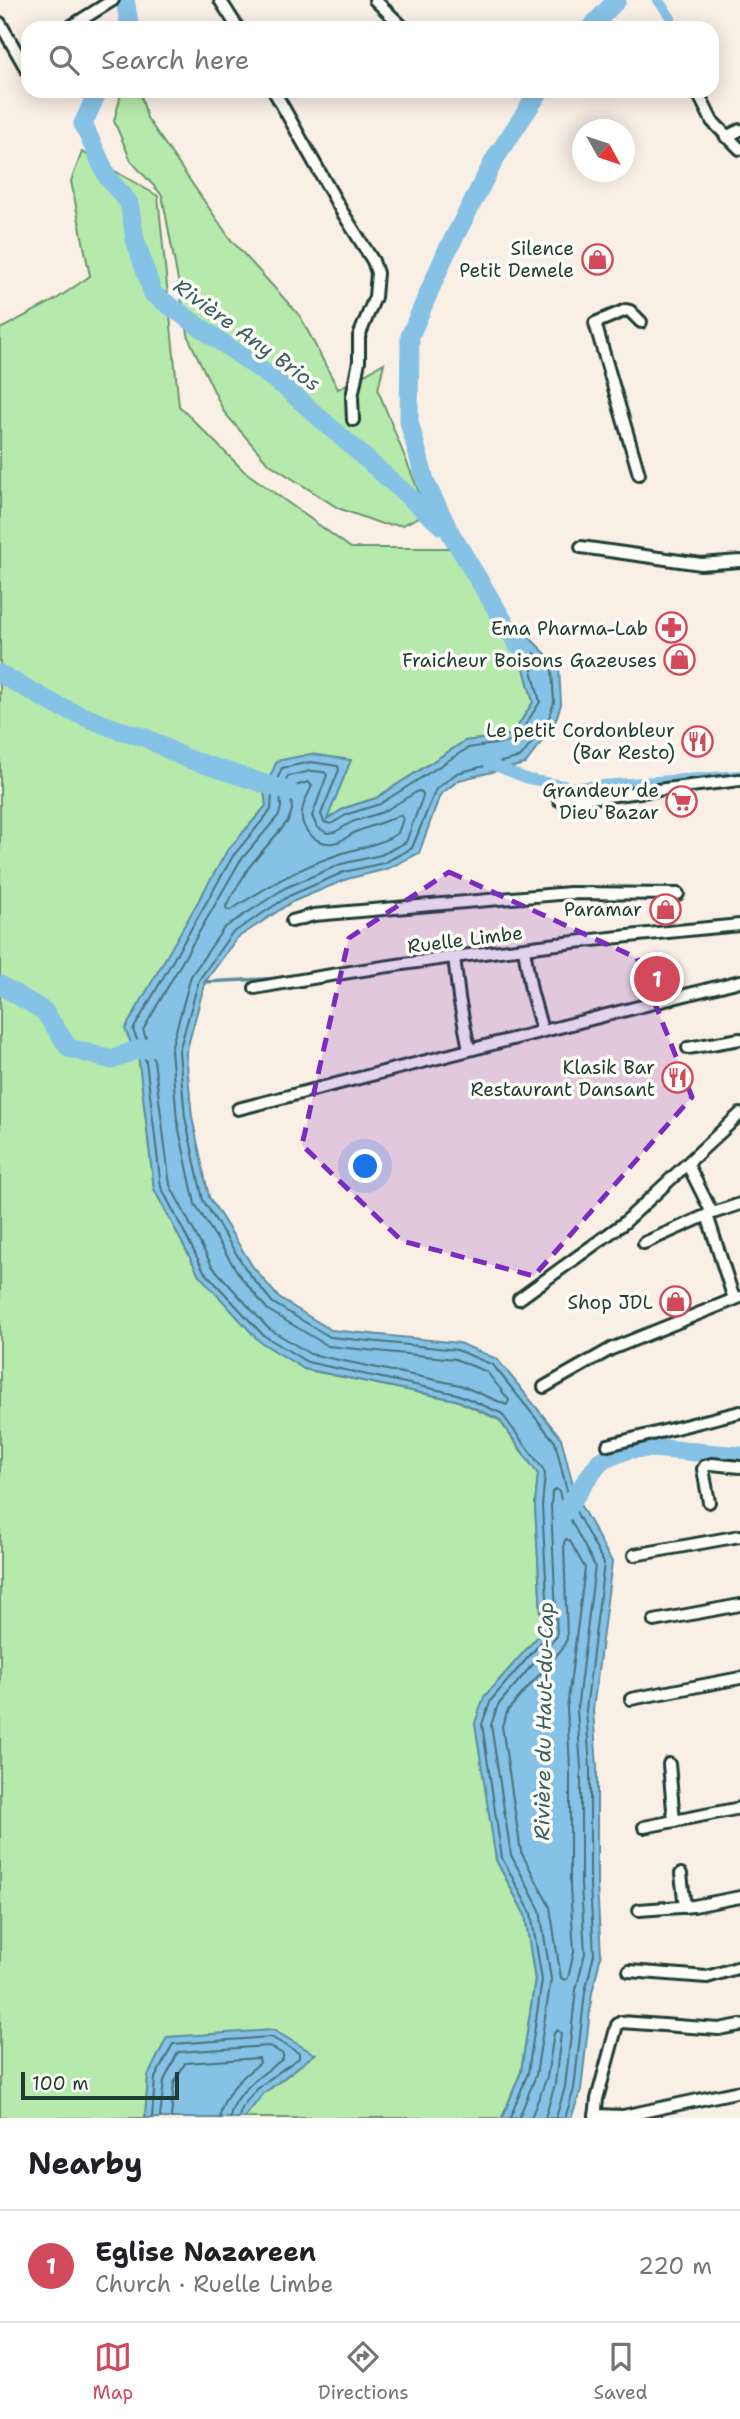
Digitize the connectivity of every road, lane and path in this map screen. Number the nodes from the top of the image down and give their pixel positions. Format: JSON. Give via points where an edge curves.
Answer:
{"nodes":[{"id":1,"x":113,"y":0,"type":"edge"},
{"id":2,"x":220,"y":0,"type":"edge"},
{"id":3,"x":374,"y":0,"type":"edge"},
{"id":4,"x":79,"y":21,"type":"edge"},
{"id":5,"x":234,"y":21,"type":"edge"},
{"id":6,"x":396,"y":21,"type":"edge"},
{"id":7,"x":0,"y":23,"type":"edge"},
{"id":8,"x":21,"y":52,"type":"edge"},
{"id":9,"x":278,"y":98,"type":"edge"},
{"id":10,"x":700,"y":98,"type":"edge"},
{"id":11,"x":740,"y":130,"type":"edge"},
{"id":12,"x":726,"y":137,"type":"junction"},
{"id":13,"x":740,"y":149,"type":"edge"},
{"id":14,"x":641,"y":322,"type":"dead end"},
{"id":15,"x":353,"y":420,"type":"dead end"},
{"id":16,"x":639,"y":474,"type":"dead end"},
{"id":17,"x":581,"y":547,"type":"dead end"},
{"id":18,"x":740,"y":561,"type":"edge"},
{"id":19,"x":740,"y":780,"type":"edge"},
{"id":20,"x":559,"y":800,"type":"dead end"},
{"id":21,"x":678,"y":894,"type":"dead end"},
{"id":22,"x":292,"y":921,"type":"dead end"},
{"id":23,"x":740,"y":925,"type":"edge"},
{"id":24,"x":524,"y":949,"type":"junction"},
{"id":25,"x":454,"y":957,"type":"junction"},
{"id":26,"x":740,"y":981,"type":"edge"},
{"id":27,"x":255,"y":988,"type":"dead end"},
{"id":28,"x":542,"y":1030,"type":"junction"},
{"id":29,"x":740,"y":1039,"type":"edge"},
{"id":30,"x":688,"y":1048,"type":"dead end"},
{"id":31,"x":469,"y":1049,"type":"junction"},
{"id":32,"x":238,"y":1109,"type":"dead end"},
{"id":33,"x":740,"y":1114,"type":"edge"},
{"id":34,"x":688,"y":1165,"type":"junction"},
{"id":35,"x":740,"y":1205,"type":"edge"},
{"id":36,"x":710,"y":1214,"type":"junction"},
{"id":37,"x":644,"y":1243,"type":"dead end"},
{"id":38,"x":737,"y":1298,"type":"edge"},
{"id":39,"x":519,"y":1299,"type":"dead end"},
{"id":40,"x":544,"y":1387,"type":"dead end"},
{"id":41,"x":740,"y":1412,"type":"edge"},
{"id":42,"x":608,"y":1444,"type":"dead end"},
{"id":43,"x":740,"y":1467,"type":"edge"},
{"id":44,"x":709,"y":1502,"type":"dead end"},
{"id":45,"x":740,"y":1536,"type":"edge"},
{"id":46,"x":634,"y":1555,"type":"dead end"},
{"id":47,"x":740,"y":1605,"type":"edge"},
{"id":48,"x":654,"y":1621,"type":"dead end"},
{"id":49,"x":740,"y":1678,"type":"edge"},
{"id":50,"x":631,"y":1699,"type":"dead end"},
{"id":51,"x":669,"y":1763,"type":"dead end"},
{"id":52,"x":740,"y":1808,"type":"edge"},
{"id":53,"x":674,"y":1821,"type":"junction"},
{"id":54,"x":644,"y":1827,"type":"dead end"},
{"id":55,"x":681,"y":1874,"type":"dead end"},
{"id":56,"x":740,"y":1898,"type":"edge"},
{"id":57,"x":685,"y":1907,"type":"junction"},
{"id":58,"x":639,"y":1910,"type":"dead end"},
{"id":59,"x":740,"y":1967,"type":"edge"},
{"id":60,"x":629,"y":1971,"type":"dead end"},
{"id":61,"x":740,"y":2025,"type":"edge"},
{"id":62,"x":740,"y":2091,"type":"edge"},
{"id":63,"x":595,"y":2117,"type":"edge"}],
"edges":[{"from":1,"to":4,"type":"street"},
{"from":2,"to":5,"type":"street"},
{"from":3,"to":6,"type":"street"},
{"from":7,"to":8,"type":"street"},
{"from":9,"to":15,"type":"street","via":[[377,273],[375,297],[359,336]]},
{"from":10,"to":12,"type":"street"},
{"from":11,"to":12,"type":"street"},
{"from":12,"to":13,"type":"street"},
{"from":14,"to":16,"type":"street","via":[[626,310],[595,323]]},
{"from":17,"to":18,"type":"street","via":[[701,564]]},
{"from":19,"to":20,"type":"street"},
{"from":21,"to":22,"type":"street","via":[[570,893],[314,915]]},
{"from":23,"to":24,"type":"street","name":"Ruelle Limbe"},
{"from":24,"to":25,"type":"street","name":"Ruelle Limbe"},
{"from":24,"to":28,"type":"street"},
{"from":25,"to":27,"type":"street","name":"Ruelle Limbe"},
{"from":25,"to":31,"type":"street"},
{"from":26,"to":28,"type":"street"},
{"from":28,"to":31,"type":"street"},
{"from":29,"to":30,"type":"street"},
{"from":31,"to":32,"type":"street"},
{"from":33,"to":34,"type":"street"},
{"from":34,"to":36,"type":"street"},
{"from":34,"to":39,"type":"street","via":[[624,1223]]},
{"from":35,"to":36,"type":"street"},
{"from":36,"to":37,"type":"street"},
{"from":36,"to":38,"type":"street"},
{"from":38,"to":40,"type":"street","via":[[611,1349]]},
{"from":41,"to":42,"type":"street"},
{"from":43,"to":44,"type":"street","via":[[705,1466]]},
{"from":45,"to":46,"type":"street"},
{"from":47,"to":48,"type":"street"},
{"from":49,"to":50,"type":"street"},
{"from":51,"to":53,"type":"street"},
{"from":52,"to":53,"type":"street"},
{"from":53,"to":54,"type":"street"},
{"from":55,"to":57,"type":"street"},
{"from":56,"to":57,"type":"street"},
{"from":57,"to":58,"type":"street"},
{"from":59,"to":60,"type":"street","via":[[707,1977]]},
{"from":61,"to":63,"type":"street","via":[[719,2029],[621,2022]]},
{"from":62,"to":63,"type":"street","via":[[623,2116]]}]}
